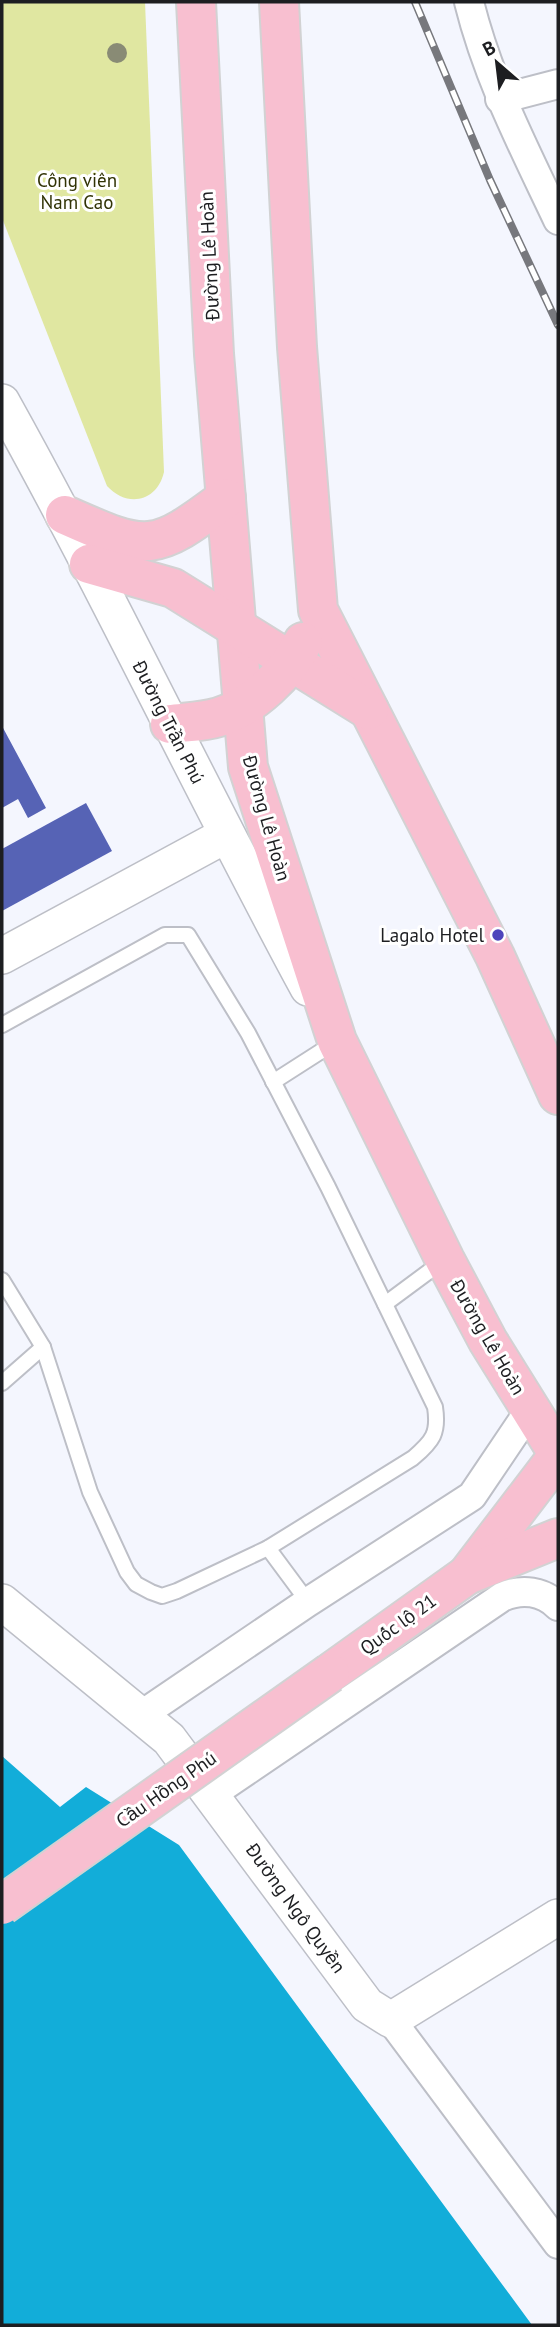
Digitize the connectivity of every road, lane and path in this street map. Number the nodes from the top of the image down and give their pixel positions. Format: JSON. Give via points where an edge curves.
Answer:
{"nodes":[{"id":1,"x":196,"y":2,"type":"edge"},
{"id":2,"x":279,"y":2,"type":"edge"},
{"id":3,"x":469,"y":2,"type":"edge"},
{"id":4,"x":558,"y":84,"type":"edge"},
{"id":5,"x":500,"y":99,"type":"junction"},
{"id":6,"x":558,"y":220,"type":"edge"},
{"id":7,"x":2,"y":402,"type":"edge"},
{"id":8,"x":226,"y":498,"type":"junction"},
{"id":9,"x":65,"y":515,"type":"junction"},
{"id":10,"x":89,"y":564,"type":"junction"},
{"id":11,"x":318,"y":610,"type":"junction"},
{"id":12,"x":238,"y":631,"type":"junction"},
{"id":13,"x":292,"y":663,"type":"junction"},
{"id":14,"x":241,"y":708,"type":"junction"},
{"id":15,"x":369,"y":710,"type":"junction"},
{"id":16,"x":170,"y":724,"type":"junction"},
{"id":17,"x":226,"y":835,"type":"junction"},
{"id":18,"x":2,"y":957,"type":"edge"},
{"id":19,"x":2,"y":1025,"type":"edge"},
{"id":20,"x":337,"y":1041,"type":"junction"},
{"id":21,"x":273,"y":1082,"type":"junction"},
{"id":22,"x":558,"y":1095,"type":"edge"},
{"id":23,"x":444,"y":1260,"type":"junction"},
{"id":24,"x":2,"y":1280,"type":"edge"},
{"id":25,"x":385,"y":1304,"type":"junction"},
{"id":26,"x":43,"y":1347,"type":"junction"},
{"id":27,"x":2,"y":1383,"type":"edge"},
{"id":28,"x":551,"y":1447,"type":"edge"},
{"id":29,"x":558,"y":1538,"type":"edge"},
{"id":30,"x":268,"y":1548,"type":"junction"},
{"id":31,"x":467,"y":1575,"type":"junction"},
{"id":32,"x":2,"y":1602,"type":"edge"},
{"id":33,"x":308,"y":1602,"type":"junction"},
{"id":34,"x":558,"y":1606,"type":"edge"},
{"id":35,"x":330,"y":1673,"type":"joint"},
{"id":36,"x":141,"y":1716,"type":"junction"},
{"id":37,"x":212,"y":1794,"type":"junction"},
{"id":38,"x":2,"y":1905,"type":"edge"},
{"id":39,"x":558,"y":1917,"type":"edge"},
{"id":40,"x":391,"y":2020,"type":"junction"},
{"id":41,"x":558,"y":2244,"type":"edge"}],
"edges":[{"from":1,"to":8,"type":"main road","name":"Đường Lê Hoàn"},
{"from":2,"to":11,"type":"main road","via":[[297,347]]},
{"from":3,"to":5,"type":"street"},
{"from":4,"to":5,"type":"street"},
{"from":5,"to":6,"type":"street"},
{"from":7,"to":9,"type":"street","name":"Đường Trần Phú"},
{"from":8,"to":9,"type":"main road","via":[[177,535],[153,542],[118,539]]},
{"from":8,"to":12,"type":"main road","name":"Đường Lê Hoàn"},
{"from":9,"to":10,"type":"street","name":"Đường Trần Phú"},
{"from":10,"to":12,"type":"main road","via":[[173,588]]},
{"from":10,"to":16,"type":"street","name":"Đường Trần Phú"},
{"from":11,"to":13,"type":"main road"},
{"from":11,"to":15,"type":"main road"},
{"from":12,"to":13,"type":"main road"},
{"from":12,"to":14,"type":"main road","name":"Đường Lê Hoàn"},
{"from":13,"to":14,"type":"main road"},
{"from":13,"to":15,"type":"main road"},
{"from":14,"to":16,"type":"main road","via":[[202,721]]},
{"from":14,"to":20,"type":"main road","name":"Đường Lê Hoàn","via":[[248,767]]},
{"from":15,"to":22,"type":"main road","via":[[495,956]]},
{"from":16,"to":17,"type":"street","name":"Đường Trần Phú"},
{"from":17,"to":18,"type":"street"},
{"from":17,"to":20,"type":"street","name":"Đường Trần Phú"},
{"from":19,"to":21,"type":"lane","via":[[165,935],[183,933],[194,942]]},
{"from":20,"to":21,"type":"lane"},
{"from":20,"to":23,"type":"main road","name":"Đường Lê Hoàn"},
{"from":21,"to":25,"type":"lane"},
{"from":23,"to":25,"type":"lane"},
{"from":23,"to":28,"type":"main road","name":"Đường Lê Hoàn"},
{"from":24,"to":26,"type":"lane"},
{"from":25,"to":30,"type":"lane","via":[[435,1407],[438,1428],[432,1442]]},
{"from":26,"to":27,"type":"lane"},
{"from":26,"to":30,"type":"lane","via":[[90,1492],[136,1584],[162,1596]]},
{"from":28,"to":31,"type":"main road","name":"Quốc lộ 21"},
{"from":28,"to":33,"type":"street"},
{"from":29,"to":31,"type":"main road","name":"Quốc lộ 21"},
{"from":30,"to":33,"type":"lane"},
{"from":31,"to":35,"type":"main road","name":"Quốc lộ 21"},
{"from":32,"to":36,"type":"street","name":"Đường Ngô Quyền"},
{"from":33,"to":36,"type":"street"},
{"from":34,"to":37,"type":"street","via":[[537,1593],[502,1597]]},
{"from":35,"to":38,"type":"main road","name":"Cầu Hồng Phú","bridge":true},
{"from":36,"to":37,"type":"street","name":"Đường Ngô Quyền","via":[[169,1739]]},
{"from":37,"to":40,"type":"street","name":"Đường Ngô Quyền","via":[[368,2006]]},
{"from":39,"to":40,"type":"street"},
{"from":40,"to":41,"type":"street","name":"Đường Ngô Quyền"}]}
